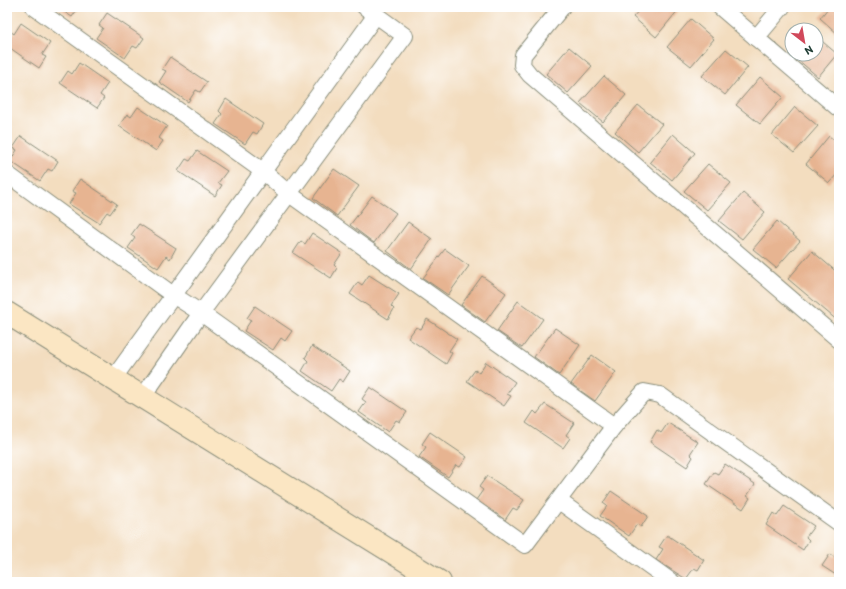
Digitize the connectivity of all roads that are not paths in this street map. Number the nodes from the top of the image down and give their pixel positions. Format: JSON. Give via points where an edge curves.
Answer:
{"nodes":[{"id":1,"x":34,"y":7,"type":"edge"},
{"id":2,"x":562,"y":7,"type":"edge"},
{"id":3,"x":720,"y":7,"type":"edge"},
{"id":4,"x":782,"y":7,"type":"edge"},
{"id":5,"x":370,"y":11,"type":"edge"},
{"id":6,"x":756,"y":38,"type":"junction"},
{"id":7,"x":839,"y":109,"type":"edge"},
{"id":8,"x":264,"y":172,"type":"junction"},
{"id":9,"x":7,"y":174,"type":"edge"},
{"id":10,"x":288,"y":193,"type":"junction"},
{"id":11,"x":173,"y":294,"type":"junction"},
{"id":12,"x":7,"y":313,"type":"edge"},
{"id":13,"x":201,"y":313,"type":"junction"},
{"id":14,"x":839,"y":340,"type":"edge"},
{"id":15,"x":113,"y":379,"type":"junction"},
{"id":16,"x":142,"y":398,"type":"junction"},
{"id":17,"x":614,"y":426,"type":"junction"},
{"id":18,"x":559,"y":501,"type":"junction"},
{"id":19,"x":839,"y":523,"type":"edge"},
{"id":20,"x":440,"y":582,"type":"edge"},
{"id":21,"x":672,"y":582,"type":"edge"}],
"edges":[{"from":1,"to":8,"type":"street"},
{"from":2,"to":14,"type":"street","via":[[523,54],[522,65],[530,75]]},
{"from":3,"to":6,"type":"street"},
{"from":4,"to":6,"type":"street"},
{"from":5,"to":8,"type":"street"},
{"from":5,"to":10,"type":"street","via":[[404,36]]},
{"from":6,"to":7,"type":"street"},
{"from":8,"to":10,"type":"street"},
{"from":8,"to":11,"type":"street"},
{"from":9,"to":11,"type":"street"},
{"from":10,"to":13,"type":"street"},
{"from":10,"to":17,"type":"street"},
{"from":11,"to":13,"type":"street"},
{"from":11,"to":15,"type":"street"},
{"from":12,"to":15,"type":"street"},
{"from":13,"to":16,"type":"street"},
{"from":13,"to":18,"type":"street","via":[[525,545]]},
{"from":15,"to":16,"type":"street"},
{"from":16,"to":20,"type":"street"},
{"from":17,"to":18,"type":"street"},
{"from":17,"to":19,"type":"street","via":[[644,392],[660,395]]},
{"from":18,"to":21,"type":"street"}]}
